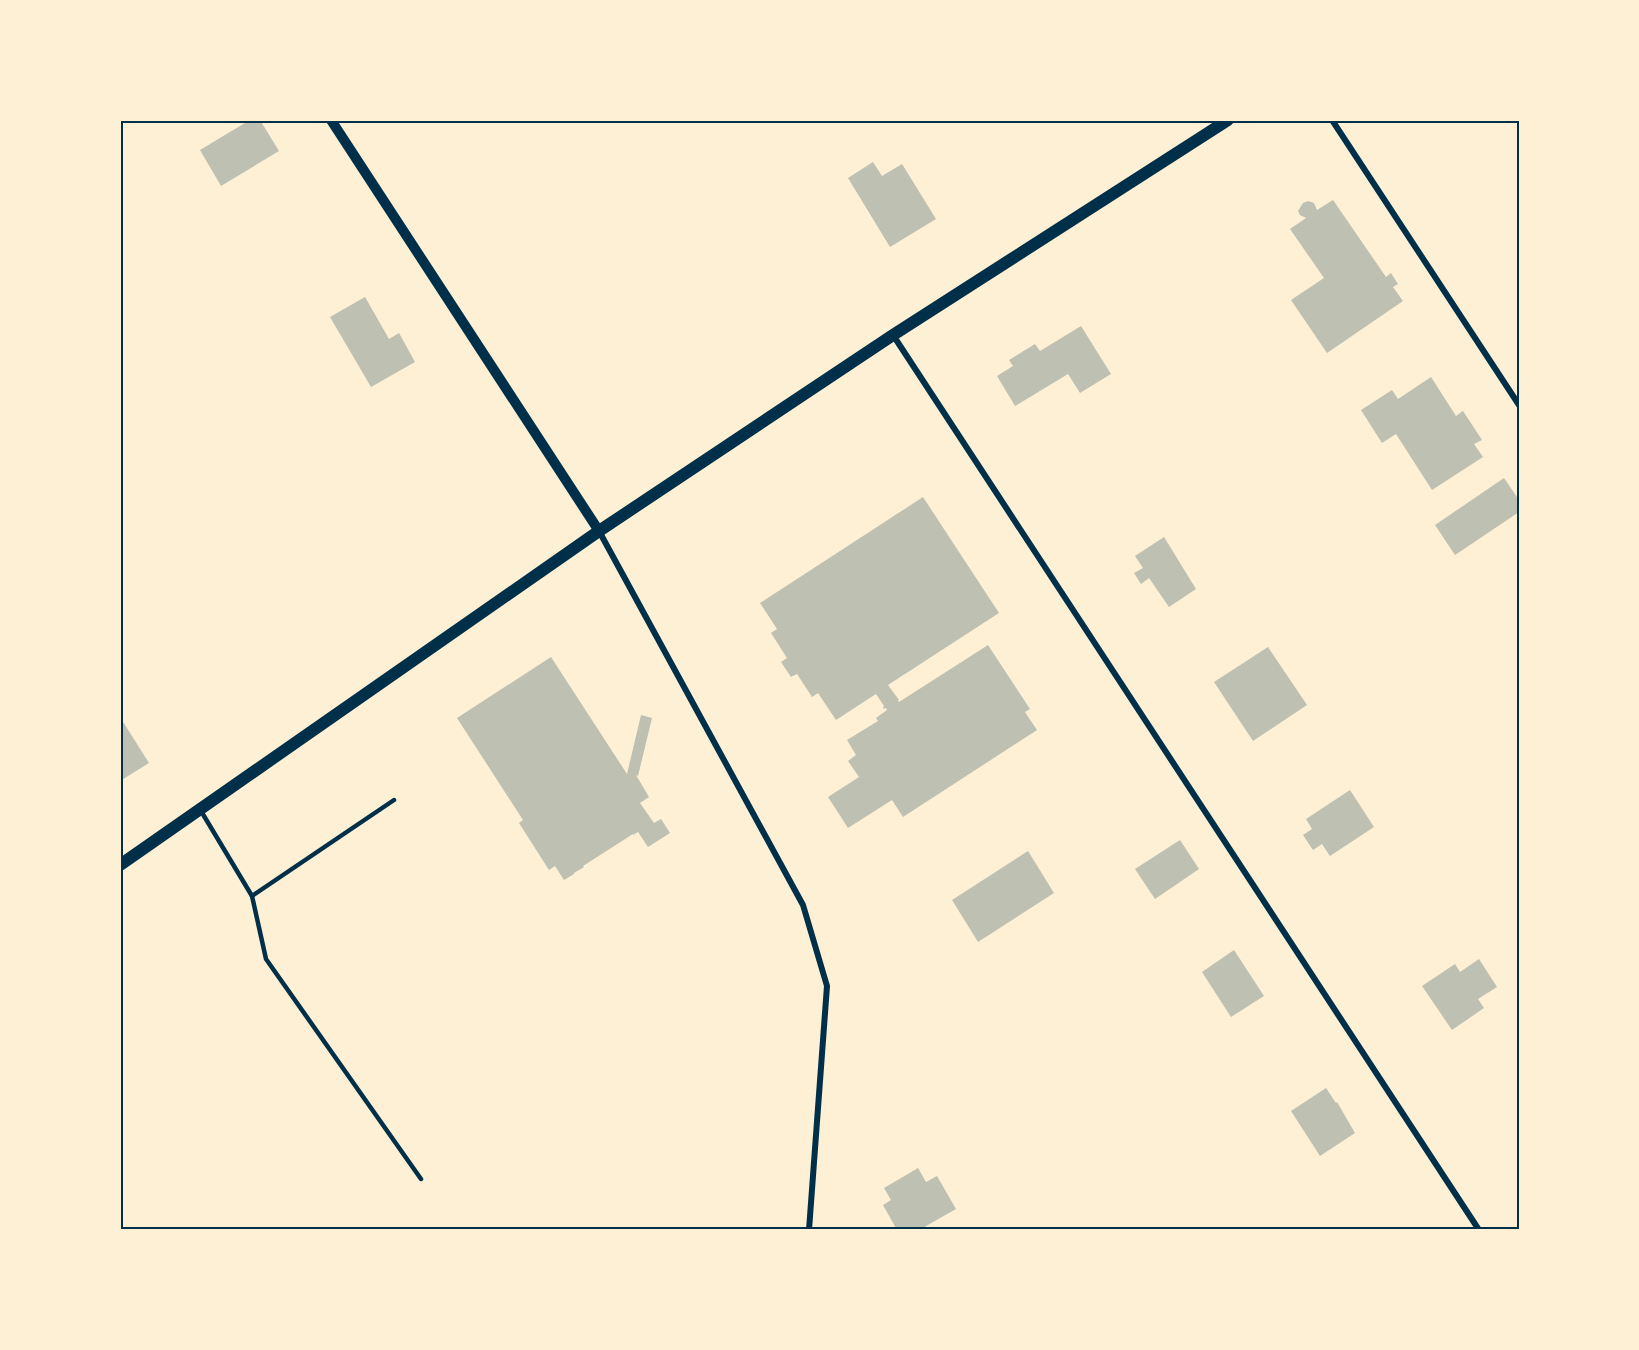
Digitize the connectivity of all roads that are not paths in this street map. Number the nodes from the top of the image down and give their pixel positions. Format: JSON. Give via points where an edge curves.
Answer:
{"nodes":[{"id":1,"x":331,"y":120,"type":"edge"},
{"id":2,"x":1228,"y":120,"type":"edge"},
{"id":3,"x":1332,"y":120,"type":"edge"},
{"id":4,"x":893,"y":335,"type":"junction"},
{"id":5,"x":1519,"y":405,"type":"edge"},
{"id":6,"x":599,"y":531,"type":"junction"},
{"id":7,"x":394,"y":800,"type":"dead end"},
{"id":8,"x":200,"y":809,"type":"junction"},
{"id":9,"x":120,"y":865,"type":"edge"},
{"id":10,"x":252,"y":896,"type":"junction"},
{"id":11,"x":421,"y":1179,"type":"dead end"},
{"id":12,"x":809,"y":1230,"type":"edge"},
{"id":13,"x":1479,"y":1230,"type":"edge"}],
"edges":[{"from":1,"to":6,"type":"street"},
{"from":2,"to":4,"type":"main road"},
{"from":3,"to":5,"type":"street"},
{"from":4,"to":6,"type":"main road"},
{"from":4,"to":13,"type":"street"},
{"from":6,"to":8,"type":"main road"},
{"from":6,"to":12,"type":"street","via":[[802,905],[824,976],[827,986]]},
{"from":7,"to":10,"type":"lane"},
{"from":8,"to":9,"type":"main road"},
{"from":8,"to":10,"type":"lane"},
{"from":10,"to":11,"type":"lane","via":[[266,960]]}]}
